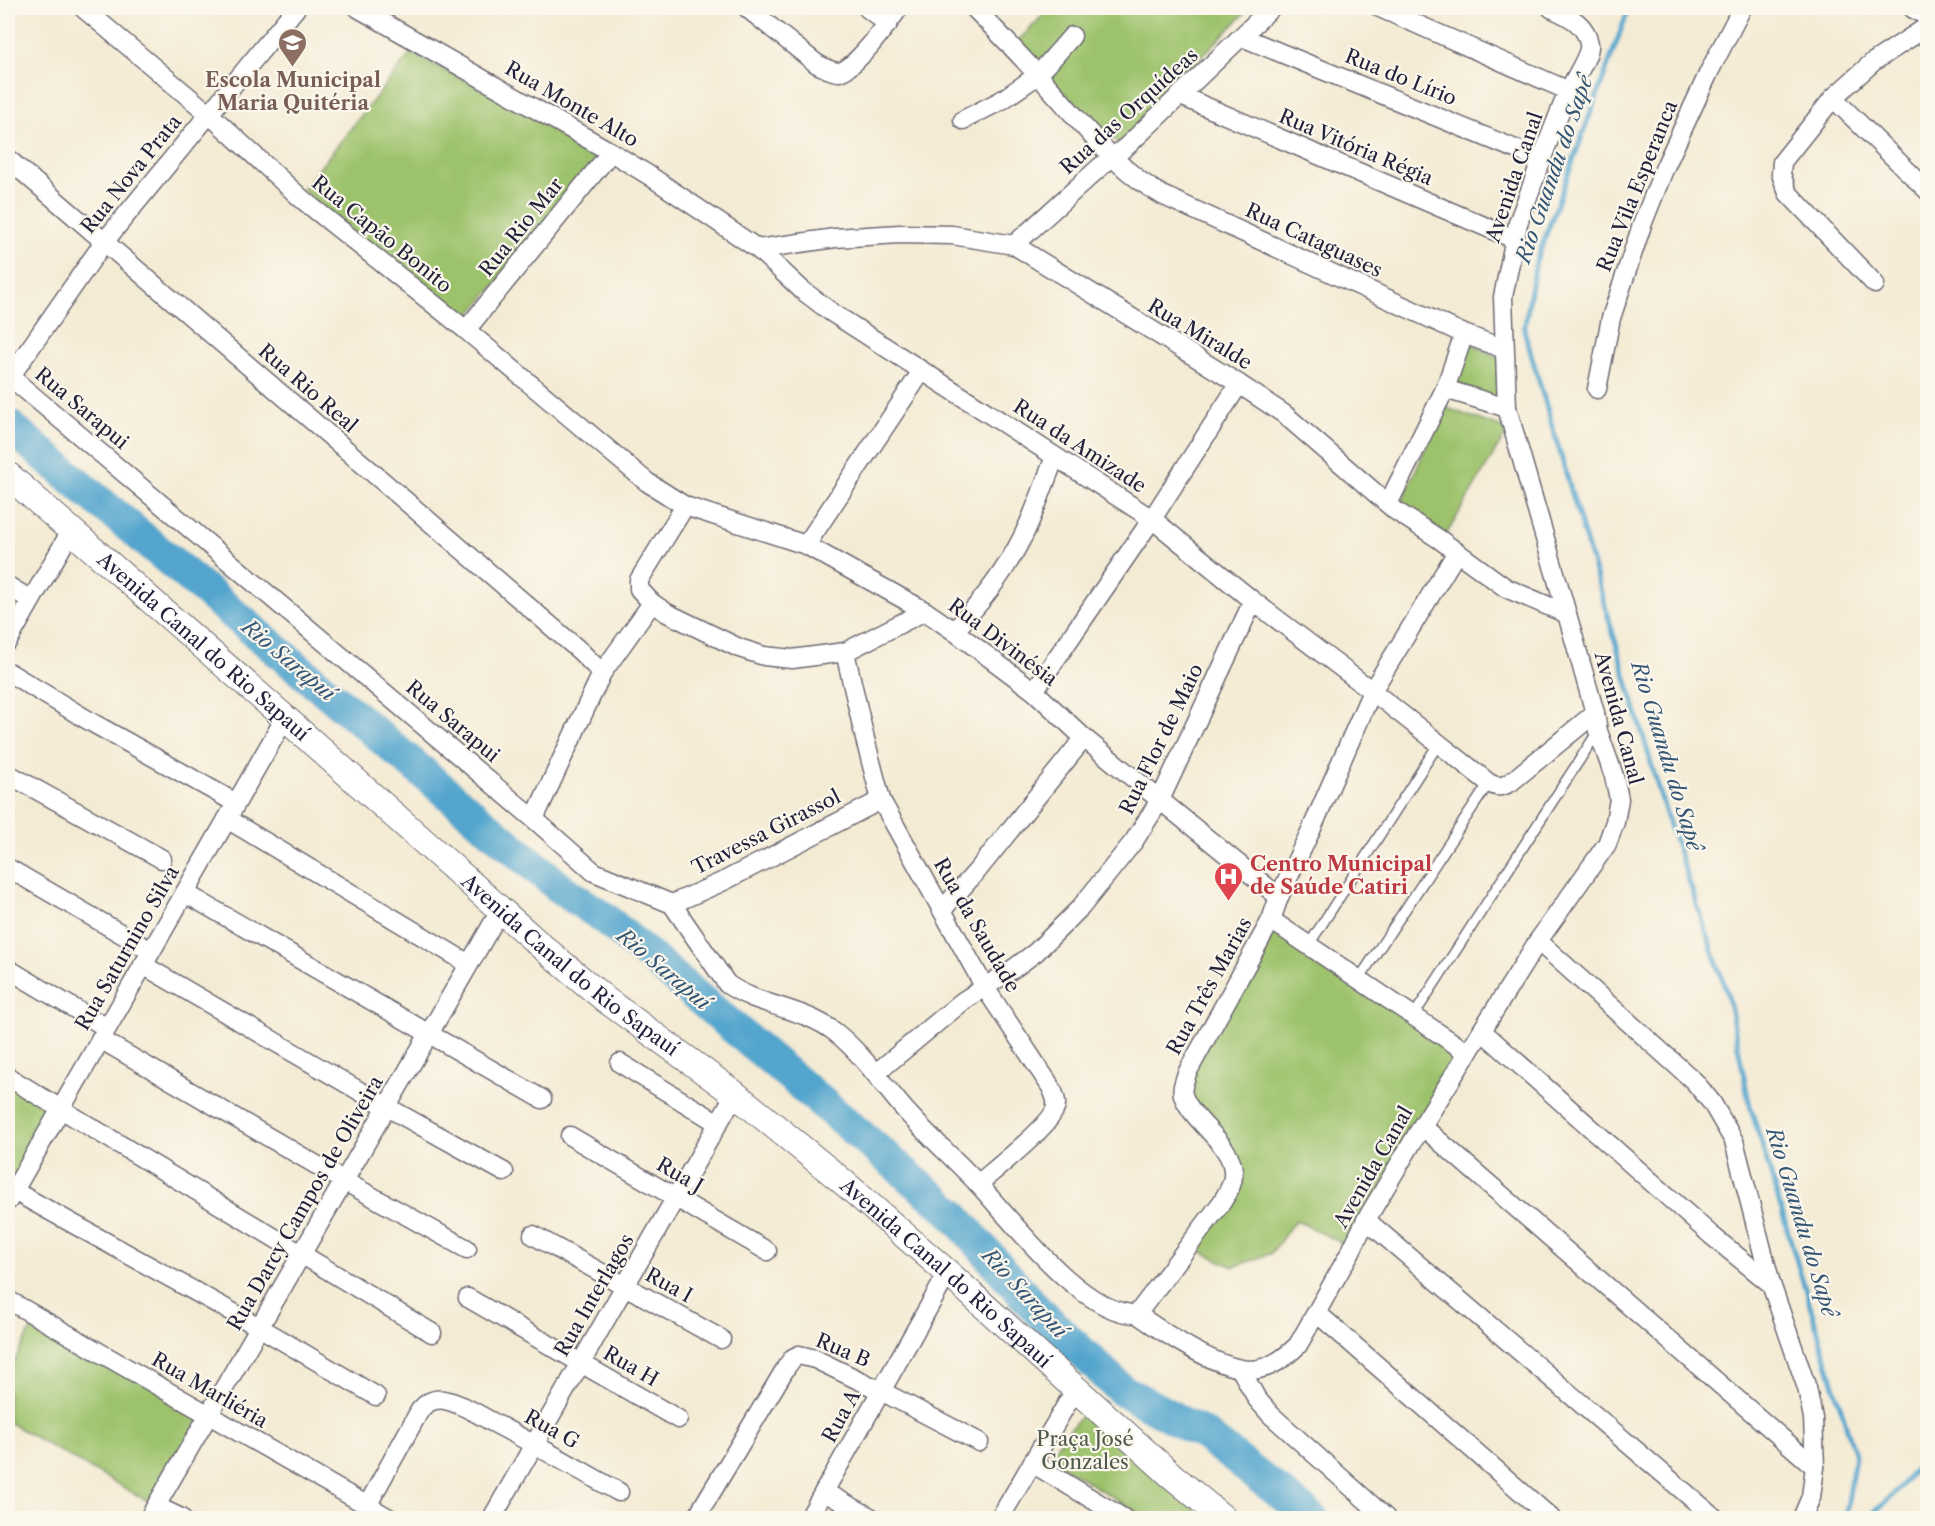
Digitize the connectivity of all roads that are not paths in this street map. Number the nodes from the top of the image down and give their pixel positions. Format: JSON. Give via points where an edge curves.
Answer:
{"nodes":[{"id":1,"x":82,"y":8,"type":"edge"},
{"id":2,"x":296,"y":8,"type":"edge"},
{"id":3,"x":358,"y":8,"type":"edge"},
{"id":4,"x":747,"y":8,"type":"edge"},
{"id":5,"x":867,"y":8,"type":"edge"},
{"id":6,"x":899,"y":8,"type":"edge"},
{"id":7,"x":974,"y":8,"type":"edge"},
{"id":8,"x":1271,"y":8,"type":"edge"},
{"id":9,"x":1380,"y":8,"type":"edge"},
{"id":10,"x":1551,"y":8,"type":"edge"},
{"id":11,"x":1742,"y":8,"type":"edge"},
{"id":12,"x":1912,"y":8,"type":"edge"},
{"id":13,"x":1928,"y":17,"type":"edge"},
{"id":14,"x":888,"y":24,"type":"junction"},
{"id":15,"x":1928,"y":26,"type":"edge"},
{"id":16,"x":1072,"y":36,"type":"dead end"},
{"id":17,"x":1242,"y":37,"type":"junction"},
{"id":18,"x":1038,"y":75,"type":"junction"},
{"id":19,"x":1569,"y":91,"type":"junction"},
{"id":20,"x":1181,"y":96,"type":"junction"},
{"id":21,"x":1833,"y":98,"type":"junction"},
{"id":22,"x":209,"y":114,"type":"junction"},
{"id":23,"x":963,"y":120,"type":"dead end"},
{"id":24,"x":611,"y":152,"type":"junction"},
{"id":25,"x":1112,"y":158,"type":"junction"},
{"id":26,"x":8,"y":159,"type":"edge"},
{"id":27,"x":1542,"y":159,"type":"junction"},
{"id":28,"x":1928,"y":191,"type":"edge"},
{"id":29,"x":1514,"y":239,"type":"junction"},
{"id":30,"x":104,"y":242,"type":"junction"},
{"id":31,"x":1014,"y":245,"type":"junction"},
{"id":32,"x":758,"y":249,"type":"junction"},
{"id":33,"x":1875,"y":284,"type":"dead end"},
{"id":34,"x":466,"y":330,"type":"junction"},
{"id":35,"x":1464,"y":334,"type":"junction"},
{"id":36,"x":1504,"y":349,"type":"junction"},
{"id":37,"x":922,"y":371,"type":"junction"},
{"id":38,"x":9,"y":376,"type":"edge"},
{"id":39,"x":1239,"y":384,"type":"junction"},
{"id":40,"x":1445,"y":389,"type":"junction"},
{"id":41,"x":1597,"y":389,"type":"dead end"},
{"id":42,"x":1507,"y":408,"type":"junction"},
{"id":43,"x":1055,"y":457,"type":"junction"},
{"id":44,"x":8,"y":475,"type":"edge"},
{"id":45,"x":658,"y":490,"type":"joint"},
{"id":46,"x":1388,"y":504,"type":"junction"},
{"id":47,"x":685,"y":506,"type":"junction"},
{"id":48,"x":1152,"y":519,"type":"junction"},
{"id":49,"x":70,"y":531,"type":"junction"},
{"id":50,"x":806,"y":545,"type":"junction"},
{"id":51,"x":1456,"y":552,"type":"junction"},
{"id":52,"x":8,"y":586,"type":"edge"},
{"id":53,"x":31,"y":600,"type":"junction"},
{"id":54,"x":1253,"y":601,"type":"junction"},
{"id":55,"x":652,"y":603,"type":"junction"},
{"id":56,"x":925,"y":611,"type":"junction"},
{"id":57,"x":1567,"y":614,"type":"junction"},
{"id":58,"x":954,"y":631,"type":"junction"},
{"id":59,"x":8,"y":641,"type":"edge"},
{"id":60,"x":845,"y":652,"type":"junction"},
{"id":61,"x":8,"y":672,"type":"edge"},
{"id":62,"x":602,"y":673,"type":"junction"},
{"id":63,"x":1034,"y":691,"type":"junction"},
{"id":64,"x":1372,"y":691,"type":"junction"},
{"id":65,"x":1595,"y":712,"type":"junction"},
{"id":66,"x":285,"y":718,"type":"junction"},
{"id":67,"x":1598,"y":731,"type":"junction"},
{"id":68,"x":1084,"y":738,"type":"junction"},
{"id":69,"x":1439,"y":743,"type":"junction"},
{"id":70,"x":8,"y":774,"type":"edge"},
{"id":71,"x":1489,"y":783,"type":"junction"},
{"id":72,"x":881,"y":800,"type":"junction"},
{"id":73,"x":1160,"y":800,"type":"junction"},
{"id":74,"x":231,"y":811,"type":"junction"},
{"id":75,"x":534,"y":819,"type":"junction"},
{"id":76,"x":162,"y":859,"type":"dead end"},
{"id":77,"x":8,"y":868,"type":"edge"},
{"id":78,"x":184,"y":893,"type":"junction"},
{"id":79,"x":1279,"y":897,"type":"junction"},
{"id":80,"x":672,"y":904,"type":"junction"},
{"id":81,"x":942,"y":910,"type":"junction"},
{"id":82,"x":500,"y":911,"type":"junction"},
{"id":83,"x":1271,"y":920,"type":"junction"},
{"id":84,"x":1538,"y":941,"type":"junction"},
{"id":85,"x":1308,"y":946,"type":"junction"},
{"id":86,"x":147,"y":958,"type":"junction"},
{"id":87,"x":470,"y":964,"type":"junction"},
{"id":88,"x":8,"y":969,"type":"edge"},
{"id":89,"x":1359,"y":979,"type":"junction"},
{"id":90,"x":984,"y":986,"type":"junction"},
{"id":91,"x":1414,"y":1015,"type":"junction"},
{"id":92,"x":1482,"y":1031,"type":"junction"},
{"id":93,"x":104,"y":1034,"type":"junction"},
{"id":94,"x":428,"y":1035,"type":"junction"},
{"id":95,"x":1468,"y":1053,"type":"junction"},
{"id":96,"x":620,"y":1063,"type":"dead end"},
{"id":97,"x":876,"y":1074,"type":"junction"},
{"id":98,"x":8,"y":1077,"type":"edge"},
{"id":99,"x":735,"y":1094,"type":"junction"},
{"id":100,"x":542,"y":1099,"type":"dead end"},
{"id":101,"x":387,"y":1107,"type":"junction"},
{"id":102,"x":61,"y":1109,"type":"junction"},
{"id":103,"x":718,"y":1123,"type":"junction"},
{"id":104,"x":1422,"y":1126,"type":"junction"},
{"id":105,"x":570,"y":1136,"type":"dead end"},
{"id":106,"x":504,"y":1172,"type":"dead end"},
{"id":107,"x":344,"y":1181,"type":"junction"},
{"id":108,"x":978,"y":1184,"type":"junction"},
{"id":109,"x":11,"y":1196,"type":"edge"},
{"id":110,"x":675,"y":1198,"type":"junction"},
{"id":111,"x":1366,"y":1220,"type":"junction"},
{"id":112,"x":533,"y":1235,"type":"dead end"},
{"id":113,"x":467,"y":1249,"type":"dead end"},
{"id":114,"x":767,"y":1251,"type":"dead end"},
{"id":115,"x":301,"y":1255,"type":"junction"},
{"id":116,"x":948,"y":1273,"type":"junction"},
{"id":117,"x":1771,"y":1284,"type":"junction"},
{"id":118,"x":625,"y":1286,"type":"junction"},
{"id":119,"x":468,"y":1298,"type":"dead end"},
{"id":120,"x":8,"y":1300,"type":"edge"},
{"id":121,"x":1317,"y":1313,"type":"junction"},
{"id":122,"x":1137,"y":1314,"type":"junction"},
{"id":123,"x":259,"y":1328,"type":"junction"},
{"id":124,"x":432,"y":1333,"type":"dead end"},
{"id":125,"x":721,"y":1339,"type":"dead end"},
{"id":126,"x":581,"y":1363,"type":"junction"},
{"id":127,"x":1241,"y":1370,"type":"junction"},
{"id":128,"x":1075,"y":1390,"type":"junction"},
{"id":129,"x":881,"y":1391,"type":"junction"},
{"id":130,"x":376,"y":1396,"type":"dead end"},
{"id":131,"x":209,"y":1415,"type":"junction"},
{"id":132,"x":678,"y":1419,"type":"dead end"},
{"id":133,"x":979,"y":1442,"type":"dead end"},
{"id":134,"x":535,"y":1444,"type":"junction"},
{"id":135,"x":1032,"y":1463,"type":"junction"},
{"id":136,"x":1815,"y":1467,"type":"junction"},
{"id":137,"x":620,"y":1492,"type":"dead end"},
{"id":138,"x":824,"y":1492,"type":"junction"},
{"id":139,"x":368,"y":1506,"type":"junction"},
{"id":140,"x":153,"y":1512,"type":"edge"},
{"id":141,"x":1111,"y":1515,"type":"edge"},
{"id":142,"x":181,"y":1518,"type":"edge"},
{"id":143,"x":389,"y":1518,"type":"edge"},
{"id":144,"x":492,"y":1518,"type":"edge"},
{"id":145,"x":696,"y":1518,"type":"edge"},
{"id":146,"x":809,"y":1518,"type":"edge"},
{"id":147,"x":872,"y":1518,"type":"edge"},
{"id":148,"x":1000,"y":1518,"type":"edge"},
{"id":149,"x":1223,"y":1518,"type":"edge"},
{"id":150,"x":1386,"y":1518,"type":"edge"},
{"id":151,"x":1551,"y":1518,"type":"edge"},
{"id":152,"x":1715,"y":1518,"type":"edge"},
{"id":153,"x":1802,"y":1518,"type":"edge"}],
"edges":[{"from":1,"to":22,"type":"street","name":"Rua Capão Bonito"},
{"from":2,"to":22,"type":"street","name":"Rua Nova Prata"},
{"from":3,"to":24,"type":"street","name":"Rua Monte Alto"},
{"from":4,"to":14,"type":"street","via":[[817,63],[838,72],[846,70]]},
{"from":5,"to":14,"type":"street"},
{"from":6,"to":14,"type":"street"},
{"from":7,"to":18,"type":"street","name":"Rua Cataguases"},
{"from":8,"to":17,"type":"street","name":"Rua das Orquídeas"},
{"from":9,"to":19,"type":"street"},
{"from":10,"to":19,"type":"street","name":"Avenida Canal","via":[[1573,19],[1588,35],[1590,47]]},
{"from":11,"to":41,"type":"street","name":"Rua Vila Esperanca","via":[[1670,156],[1642,225],[1611,318]]},
{"from":12,"to":13,"type":"street"},
{"from":15,"to":21,"type":"street","via":[[1873,62]]},
{"from":16,"to":18,"type":"street"},
{"from":17,"to":20,"type":"street","name":"Rua das Orquídeas"},
{"from":17,"to":27,"type":"street","name":"Rua do Lírio"},
{"from":18,"to":23,"type":"street"},
{"from":18,"to":25,"type":"street","name":"Rua Cataguases"},
{"from":19,"to":27,"type":"street","name":"Avenida Canal"},
{"from":20,"to":25,"type":"street","name":"Rua das Orquídeas"},
{"from":20,"to":29,"type":"street","name":"Rua Vitória Régia"},
{"from":21,"to":28,"type":"street"},
{"from":21,"to":33,"type":"street","via":[[1782,162],[1780,174],[1788,193]]},
{"from":22,"to":30,"type":"street","name":"Rua Nova Prata"},
{"from":22,"to":34,"type":"street","name":"Rua Capão Bonito","via":[[303,200]]},
{"from":24,"to":32,"type":"street","name":"Rua Monte Alto"},
{"from":24,"to":34,"type":"street","name":"Rua Rio Mar"},
{"from":25,"to":31,"type":"street","name":"Rua das Orquídeas"},
{"from":25,"to":35,"type":"street","name":"Rua Cataguases","via":[[1162,195]]},
{"from":26,"to":30,"type":"street","name":"Rua Rio Real"},
{"from":27,"to":29,"type":"street","name":"Avenida Canal"},
{"from":29,"to":36,"type":"street","name":"Avenida Canal","via":[[1503,297]]},
{"from":30,"to":38,"type":"street","name":"Rua Nova Prata"},
{"from":30,"to":62,"type":"street","name":"Rua Rio Real"},
{"from":31,"to":32,"type":"street","name":"Rua Miralde","via":[[952,236],[900,234]]},
{"from":31,"to":39,"type":"street","name":"Rua Miralde"},
{"from":32,"to":37,"type":"street","name":"Rua da Amizade","via":[[831,312]]},
{"from":34,"to":45,"type":"street","name":"Rua Capão Bonito"},
{"from":35,"to":36,"type":"street","name":"Rua Cataguases"},
{"from":35,"to":40,"type":"street"},
{"from":36,"to":42,"type":"street","name":"Avenida Canal"},
{"from":37,"to":43,"type":"street","name":"Rua da Amizade"},
{"from":37,"to":50,"type":"street"},
{"from":38,"to":75,"type":"street","name":"Rua Sarapui"},
{"from":39,"to":46,"type":"street","name":"Rua Miralde","via":[[1284,414]]},
{"from":39,"to":48,"type":"street"},
{"from":40,"to":42,"type":"street"},
{"from":40,"to":46,"type":"street"},
{"from":42,"to":57,"type":"street","name":"Avenida Canal"},
{"from":43,"to":48,"type":"street","name":"Rua da Amizade"},
{"from":43,"to":58,"type":"street","via":[[1023,537],[1000,577]]},
{"from":44,"to":49,"type":"street","name":"Avenida Canal do Rio Sapauí"},
{"from":45,"to":47,"type":"street","name":"Rua Divinésia"},
{"from":46,"to":51,"type":"street","name":"Rua Miralde"},
{"from":47,"to":50,"type":"street","name":"Rua Divinésia"},
{"from":47,"to":55,"type":"street","via":[[639,580],[639,589]]},
{"from":48,"to":54,"type":"street","name":"Rua da Amizade"},
{"from":48,"to":63,"type":"street"},
{"from":49,"to":53,"type":"street"},
{"from":49,"to":66,"type":"street","name":"Avenida Canal do Rio Sapauí"},
{"from":50,"to":56,"type":"street","name":"Rua Divinésia"},
{"from":51,"to":57,"type":"street","name":"Rua Miralde","via":[[1506,588]]},
{"from":51,"to":64,"type":"street","name":"Rua Três Marias"},
{"from":52,"to":53,"type":"street"},
{"from":53,"to":59,"type":"street"},
{"from":54,"to":64,"type":"street","name":"Rua da Amizade"},
{"from":54,"to":73,"type":"street","name":"Rua Flor de Maio"},
{"from":55,"to":60,"type":"street","via":[[739,648],[764,656],[792,659]]},
{"from":55,"to":62,"type":"street"},
{"from":56,"to":58,"type":"street","name":"Rua Divinésia"},
{"from":56,"to":60,"type":"street"},
{"from":57,"to":65,"type":"street","name":"Avenida Canal"},
{"from":58,"to":63,"type":"street","name":"Rua Divinésia"},
{"from":60,"to":72,"type":"street","name":"Rua da Saudade"},
{"from":61,"to":74,"type":"street"},
{"from":62,"to":75,"type":"street"},
{"from":63,"to":68,"type":"street","name":"Rua Divinésia"},
{"from":64,"to":69,"type":"street","name":"Rua da Amizade"},
{"from":64,"to":79,"type":"street","name":"Rua Três Marias"},
{"from":65,"to":67,"type":"street","name":"Avenida Canal"},
{"from":65,"to":71,"type":"street","via":[[1511,782],[1502,787]]},
{"from":66,"to":74,"type":"street","name":"Rua Saturnino Silva"},
{"from":66,"to":82,"type":"street","name":"Avenida Canal do Rio Sapauí"},
{"from":67,"to":84,"type":"street","name":"Avenida Canal","via":[[1614,776],[1618,799],[1615,822],[1607,844]]},
{"from":67,"to":91,"type":"lane"},
{"from":68,"to":73,"type":"street","name":"Rua Divinésia"},
{"from":68,"to":81,"type":"street"},
{"from":69,"to":71,"type":"street","name":"Rua da Amizade"},
{"from":69,"to":85,"type":"lane"},
{"from":70,"to":76,"type":"street"},
{"from":71,"to":89,"type":"lane"},
{"from":72,"to":80,"type":"street","name":"Travessa Girassol"},
{"from":72,"to":81,"type":"street","name":"Rua da Saudade"},
{"from":73,"to":79,"type":"street","name":"Rua Divinésia"},
{"from":73,"to":90,"type":"street","name":"Rua Flor de Maio","via":[[1134,841],[1081,906],[1036,952]]},
{"from":74,"to":78,"type":"street","name":"Rua Saturnino Silva"},
{"from":74,"to":87,"type":"street"},
{"from":75,"to":80,"type":"street","name":"Rua Sarapui","via":[[594,872]]},
{"from":77,"to":86,"type":"street"},
{"from":78,"to":86,"type":"street","name":"Rua Saturnino Silva"},
{"from":78,"to":94,"type":"street"},
{"from":79,"to":83,"type":"street","name":"Rua Três Marias"},
{"from":80,"to":97,"type":"street","via":[[727,984],[750,997],[792,1009],[834,1031]]},
{"from":81,"to":90,"type":"street","name":"Rua da Saudade"},
{"from":82,"to":87,"type":"street","name":"Rua Darcy Campos de Oliveira"},
{"from":82,"to":99,"type":"street","name":"Avenida Canal do Rio Sapauí","via":[[606,1000]]},
{"from":83,"to":85,"type":"street"},
{"from":83,"to":122,"type":"street","name":"Rua Três Marias","via":[[1183,1086],[1189,1106],[1229,1158],[1233,1171],[1231,1186]]},
{"from":84,"to":92,"type":"street","name":"Avenida Canal"},
{"from":84,"to":117,"type":"street","via":[[1713,1102],[1734,1142]]},
{"from":85,"to":89,"type":"street"},
{"from":86,"to":93,"type":"street","name":"Rua Saturnino Silva"},
{"from":86,"to":101,"type":"street"},
{"from":87,"to":94,"type":"street","name":"Rua Darcy Campos de Oliveira"},
{"from":88,"to":93,"type":"street"},
{"from":89,"to":91,"type":"street"},
{"from":90,"to":97,"type":"street","name":"Rua Flor de Maio"},
{"from":90,"to":108,"type":"street","name":"Rua da Saudade","via":[[1051,1087],[1057,1104],[1035,1134]]},
{"from":91,"to":95,"type":"street"},
{"from":92,"to":95,"type":"street","name":"Avenida Canal"},
{"from":92,"to":117,"type":"street"},
{"from":93,"to":102,"type":"street","name":"Rua Saturnino Silva"},
{"from":93,"to":107,"type":"street"},
{"from":94,"to":100,"type":"street"},
{"from":94,"to":101,"type":"street","name":"Rua Darcy Campos de Oliveira"},
{"from":95,"to":104,"type":"street","name":"Avenida Canal"},
{"from":96,"to":103,"type":"street"},
{"from":97,"to":108,"type":"street","via":[[907,1112]]},
{"from":98,"to":102,"type":"street"},
{"from":99,"to":103,"type":"street","name":"Rua Interlagos"},
{"from":99,"to":116,"type":"street","name":"Avenida Canal do Rio Sapauí"},
{"from":101,"to":106,"type":"street"},
{"from":101,"to":107,"type":"street","name":"Rua Darcy Campos de Oliveira"},
{"from":102,"to":109,"type":"street","name":"Rua Saturnino Silva"},
{"from":102,"to":115,"type":"street"},
{"from":103,"to":110,"type":"street","name":"Rua Interlagos"},
{"from":104,"to":111,"type":"street","name":"Avenida Canal"},
{"from":104,"to":136,"type":"street"},
{"from":105,"to":110,"type":"street","name":"Rua J"},
{"from":107,"to":113,"type":"street"},
{"from":107,"to":115,"type":"street","name":"Rua Darcy Campos de Oliveira"},
{"from":108,"to":122,"type":"street","via":[[1063,1276],[1116,1312]]},
{"from":109,"to":123,"type":"street"},
{"from":110,"to":114,"type":"street","name":"Rua J"},
{"from":110,"to":118,"type":"street","name":"Rua Interlagos"},
{"from":111,"to":121,"type":"street","name":"Avenida Canal"},
{"from":111,"to":152,"type":"street"},
{"from":112,"to":118,"type":"street","name":"Rua I"},
{"from":115,"to":123,"type":"street","name":"Rua Darcy Campos de Oliveira"},
{"from":115,"to":124,"type":"street"},
{"from":116,"to":128,"type":"street","name":"Avenida Canal do Rio Sapauí"},
{"from":116,"to":129,"type":"street","name":"Rua A"},
{"from":117,"to":136,"type":"street","via":[[1807,1388],[1814,1418]]},
{"from":118,"to":125,"type":"street","name":"Rua I"},
{"from":118,"to":126,"type":"street","name":"Rua Interlagos"},
{"from":119,"to":126,"type":"street","name":"Rua H"},
{"from":120,"to":131,"type":"street","name":"Rua Marliéria"},
{"from":121,"to":127,"type":"street","name":"Avenida Canal","via":[[1287,1356],[1259,1369]]},
{"from":121,"to":151,"type":"street"},
{"from":122,"to":127,"type":"street","via":[[1191,1348]]},
{"from":123,"to":130,"type":"street"},
{"from":123,"to":131,"type":"street","name":"Rua Darcy Campos de Oliveira"},
{"from":126,"to":132,"type":"street","name":"Rua H"},
{"from":126,"to":134,"type":"street","name":"Rua Interlagos"},
{"from":127,"to":150,"type":"street","via":[[1270,1415]]},
{"from":128,"to":135,"type":"street"},
{"from":128,"to":149,"type":"street","name":"Avenida Canal do Rio Sapauí"},
{"from":129,"to":133,"type":"street","name":"Rua B"},
{"from":129,"to":138,"type":"street","name":"Rua A"},
{"from":129,"to":145,"type":"street","name":"Rua B","via":[[815,1359],[804,1355],[793,1358]]},
{"from":131,"to":139,"type":"street","name":"Rua Marliéria"},
{"from":131,"to":140,"type":"street","name":"Rua Darcy Campos de Oliveira"},
{"from":134,"to":137,"type":"street","name":"Rua G"},
{"from":134,"to":139,"type":"street","name":"Rua G","via":[[463,1407],[443,1399],[434,1400],[425,1404],[410,1427]]},
{"from":134,"to":144,"type":"street","name":"Rua Interlagos"},
{"from":135,"to":141,"type":"street"},
{"from":135,"to":148,"type":"street"},
{"from":136,"to":153,"type":"street","via":[[1811,1497]]},
{"from":138,"to":146,"type":"street","name":"Rua A"},
{"from":138,"to":147,"type":"street"},
{"from":139,"to":143,"type":"street","name":"Rua Marliéria"},
{"from":140,"to":142,"type":"street"}]}
